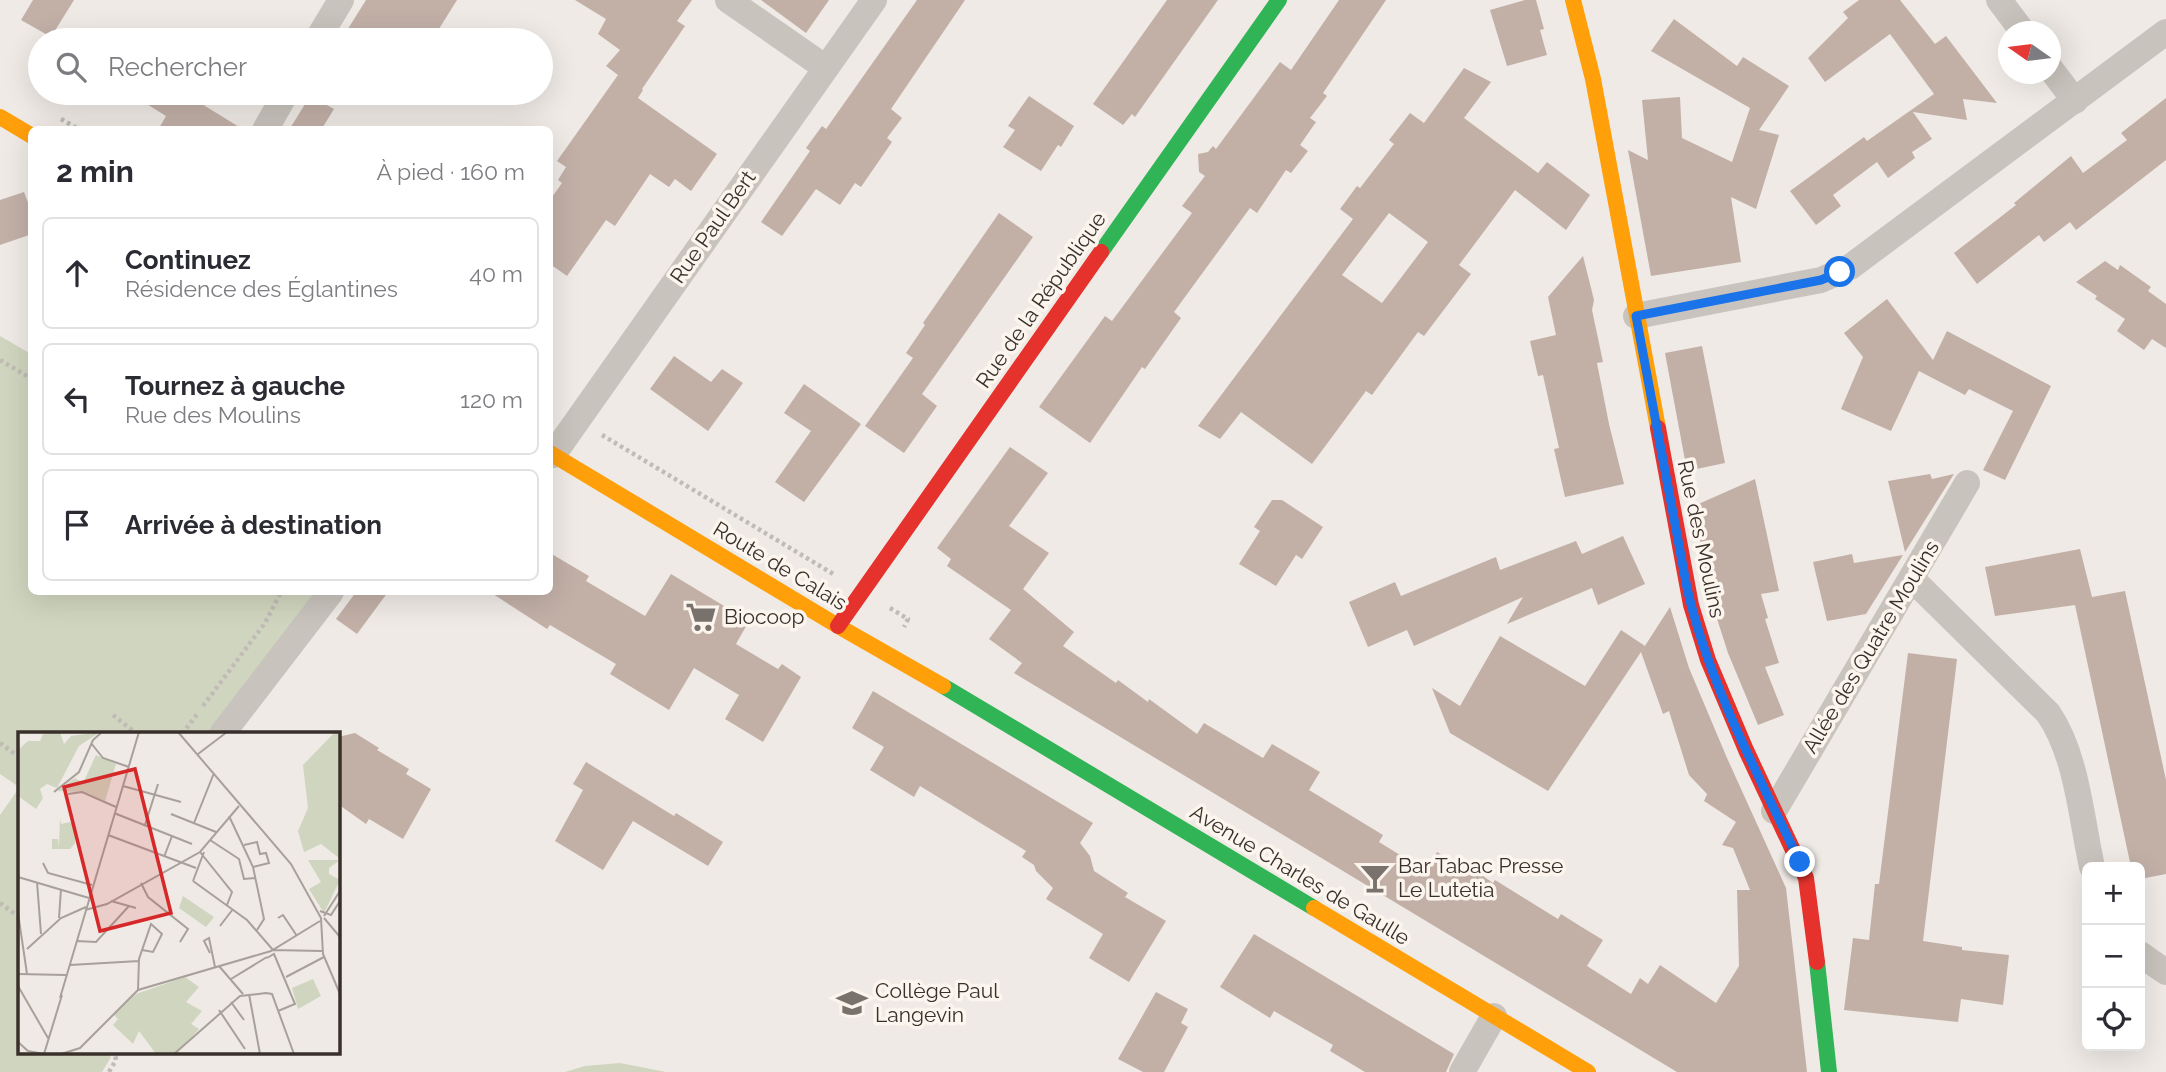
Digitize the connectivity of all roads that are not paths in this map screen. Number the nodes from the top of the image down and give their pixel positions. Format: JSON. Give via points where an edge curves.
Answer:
{"nodes":[{"id":1,"x":341,"y":0,"type":"edge"},
{"id":2,"x":728,"y":0,"type":"edge"},
{"id":3,"x":874,"y":0,"type":"edge"},
{"id":4,"x":1279,"y":0,"type":"edge"},
{"id":5,"x":1573,"y":0,"type":"edge"},
{"id":6,"x":1999,"y":0,"type":"edge"},
{"id":7,"x":2015,"y":21,"type":"edge"},
{"id":8,"x":324,"y":28,"type":"edge"},
{"id":9,"x":2166,"y":32,"type":"edge"},
{"id":10,"x":826,"y":68,"type":"junction"},
{"id":11,"x":2061,"y":83,"type":"edge"},
{"id":12,"x":2075,"y":101,"type":"junction"},
{"id":13,"x":279,"y":105,"type":"edge"},
{"id":14,"x":0,"y":117,"type":"edge"},
{"id":15,"x":267,"y":126,"type":"edge"},
{"id":16,"x":28,"y":134,"type":"edge"},
{"id":17,"x":1636,"y":316,"type":"junction"},
{"id":18,"x":553,"y":451,"type":"edge"},
{"id":19,"x":553,"y":455,"type":"edge"},
{"id":20,"x":1967,"y":483,"type":"dead end"},
{"id":21,"x":1911,"y":578,"type":"junction"},
{"id":22,"x":329,"y":595,"type":"edge"},
{"id":23,"x":838,"y":626,"type":"junction"},
{"id":24,"x":990,"y":713,"type":"joint"},
{"id":25,"x":224,"y":732,"type":"edge"},
{"id":26,"x":1774,"y":810,"type":"junction"},
{"id":27,"x":2091,"y":862,"type":"edge"},
{"id":28,"x":2145,"y":957,"type":"edge"},
{"id":29,"x":2166,"y":972,"type":"edge"},
{"id":30,"x":1494,"y":1016,"type":"junction"},
{"id":31,"x":1462,"y":1072,"type":"edge"},
{"id":32,"x":1588,"y":1072,"type":"edge"},
{"id":33,"x":1829,"y":1072,"type":"edge"}],
"edges":[{"from":1,"to":8,"type":"street"},
{"from":2,"to":10,"type":"street"},
{"from":3,"to":10,"type":"street","name":"Rue Paul Bert"},
{"from":4,"to":23,"type":"street","name":"Rue de la République"},
{"from":5,"to":17,"type":"street","name":"Rue des Moulins","via":[[1593,79]]},
{"from":6,"to":7,"type":"street"},
{"from":9,"to":12,"type":"street"},
{"from":10,"to":18,"type":"street","name":"Rue Paul Bert"},
{"from":11,"to":12,"type":"street"},
{"from":12,"to":17,"type":"street","via":[[1850,267],[1821,280]]},
{"from":13,"to":15,"type":"street"},
{"from":14,"to":16,"type":"street"},
{"from":17,"to":26,"type":"street","name":"Rue des Moulins","via":[[1694,615],[1708,660]]},
{"from":19,"to":23,"type":"street","name":"Route de Calais"},
{"from":20,"to":21,"type":"street","name":"Allée des Quatre Moulins"},
{"from":21,"to":26,"type":"street","name":"Allée des Quatre Moulins"},
{"from":21,"to":27,"type":"street","via":[[2056,726],[2067,750]]},
{"from":22,"to":25,"type":"street"},
{"from":23,"to":24,"type":"street","name":"Route de Calais"},
{"from":24,"to":30,"type":"street","name":"Avenue Charles de Gaulle"},
{"from":26,"to":33,"type":"street","name":"Rue des Moulins","via":[[1806,878]]},
{"from":28,"to":29,"type":"street"},
{"from":30,"to":31,"type":"street"},
{"from":30,"to":32,"type":"street","name":"Avenue Charles de Gaulle"}]}
